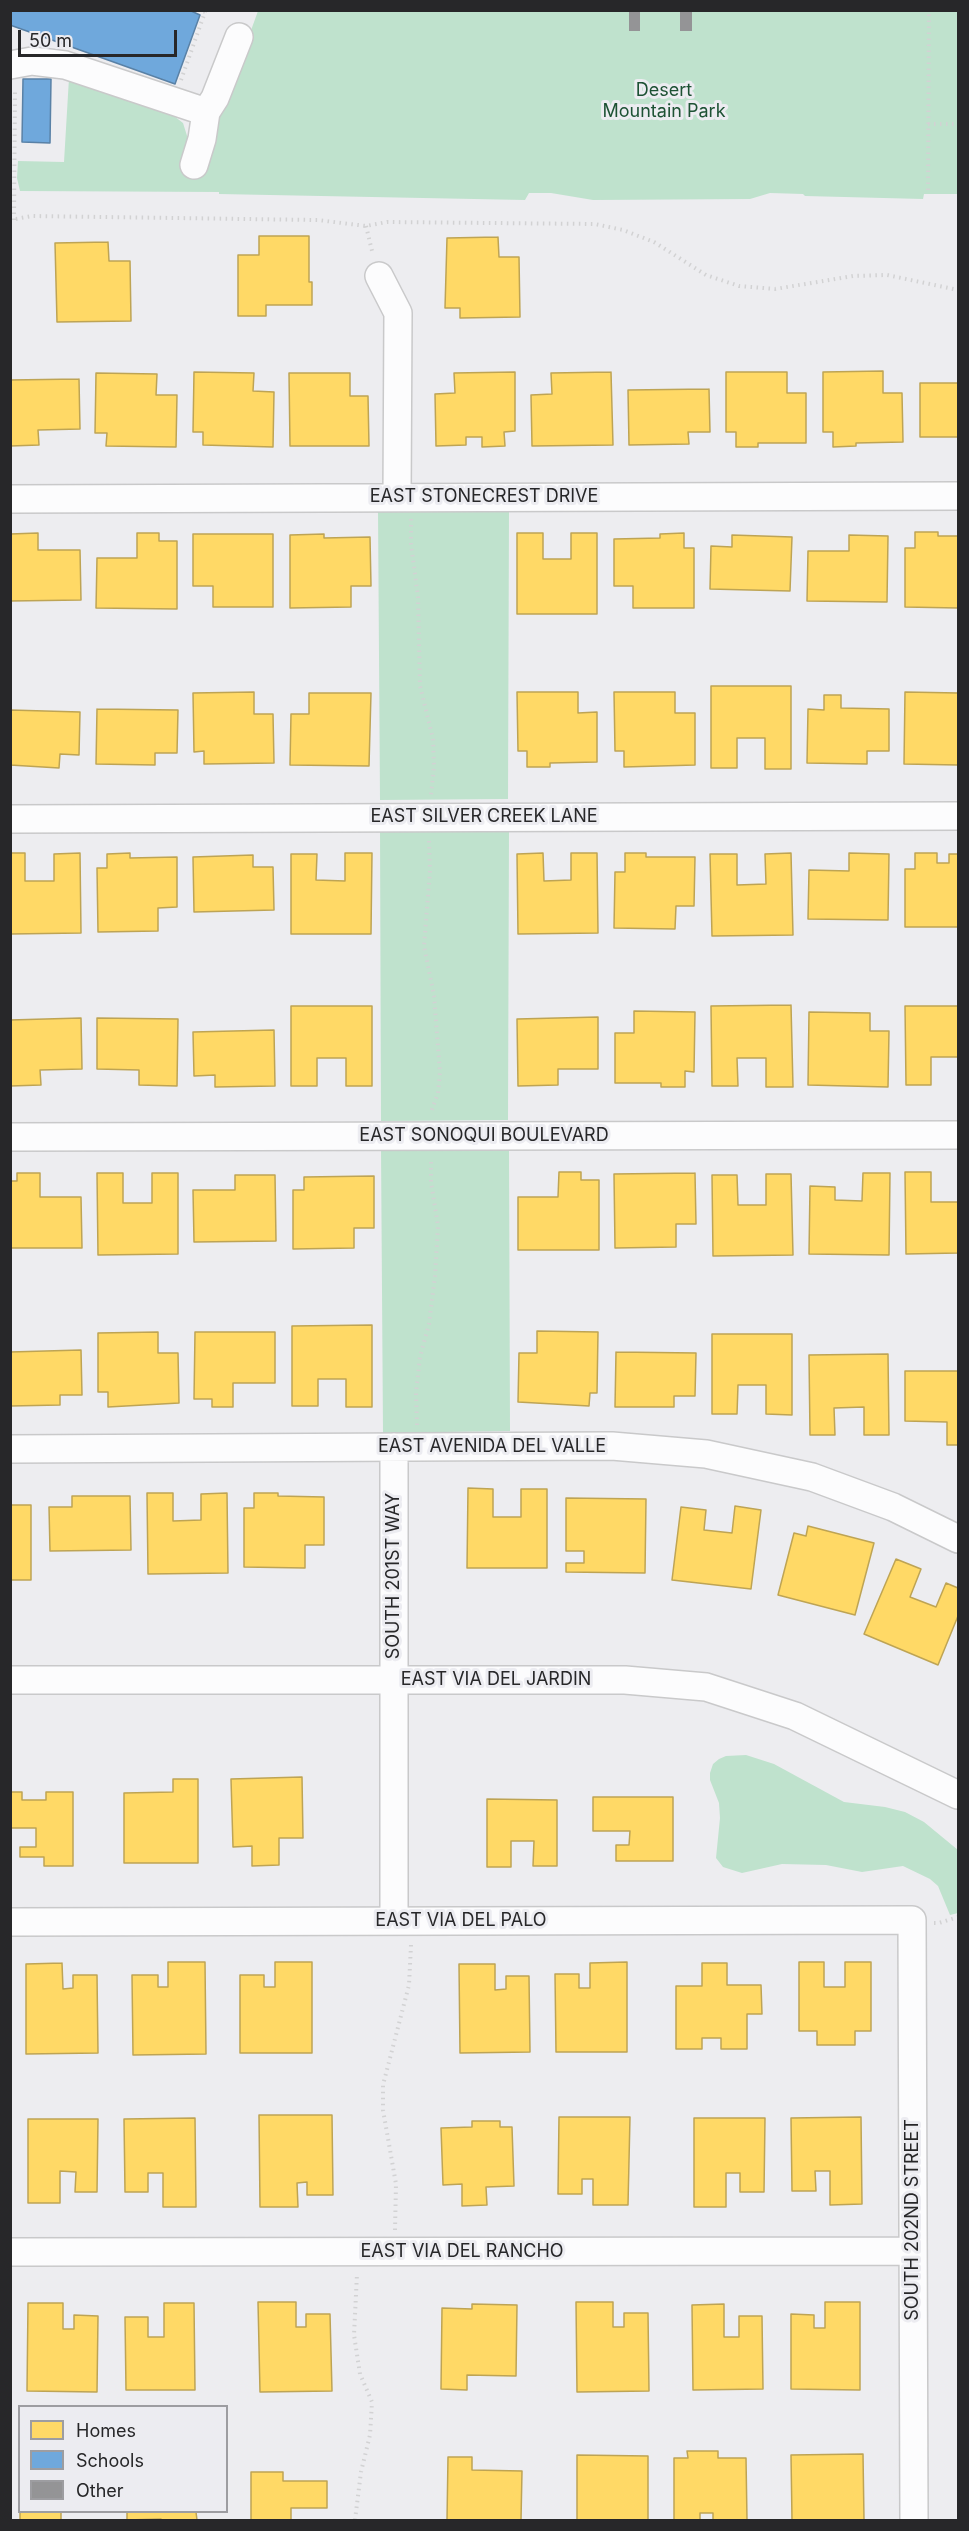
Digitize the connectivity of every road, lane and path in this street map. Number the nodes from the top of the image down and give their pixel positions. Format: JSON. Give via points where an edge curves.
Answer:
{"nodes":[{"id":1,"x":200,"y":10,"type":"edge"},
{"id":2,"x":929,"y":10,"type":"edge"},
{"id":3,"x":239,"y":37,"type":"dead end"},
{"id":4,"x":13,"y":64,"type":"edge"},
{"id":5,"x":178,"y":89,"type":"dead end"},
{"id":6,"x":206,"y":112,"type":"junction"},
{"id":7,"x":928,"y":124,"type":"junction"},
{"id":8,"x":958,"y":124,"type":"edge"},
{"id":9,"x":194,"y":165,"type":"dead end"},
{"id":10,"x":928,"y":190,"type":"dead end"},
{"id":11,"x":12,"y":220,"type":"edge"},
{"id":12,"x":379,"y":276,"type":"dead end"},
{"id":13,"x":958,"y":290,"type":"edge"},
{"id":14,"x":958,"y":496,"type":"edge"},
{"id":15,"x":404,"y":497,"type":"junction"},
{"id":16,"x":10,"y":499,"type":"edge"},
{"id":17,"x":958,"y":816,"type":"edge"},
{"id":18,"x":428,"y":817,"type":"junction"},
{"id":19,"x":10,"y":819,"type":"edge"},
{"id":20,"x":958,"y":1135,"type":"edge"},
{"id":21,"x":431,"y":1136,"type":"junction"},
{"id":22,"x":10,"y":1137,"type":"edge"},
{"id":23,"x":406,"y":1447,"type":"junction"},
{"id":24,"x":10,"y":1449,"type":"edge"},
{"id":25,"x":958,"y":1539,"type":"edge"},
{"id":26,"x":10,"y":1680,"type":"edge"},
{"id":27,"x":394,"y":1680,"type":"junction"},
{"id":28,"x":958,"y":1795,"type":"edge"},
{"id":29,"x":912,"y":1920,"type":"joint"},
{"id":30,"x":10,"y":1922,"type":"edge"},
{"id":31,"x":403,"y":1928,"type":"junction"},
{"id":32,"x":395,"y":2233,"type":"dead end"},
{"id":33,"x":913,"y":2251,"type":"junction"},
{"id":34,"x":10,"y":2252,"type":"edge"},
{"id":35,"x":357,"y":2269,"type":"dead end"},
{"id":36,"x":355,"y":2520,"type":"edge"},
{"id":37,"x":914,"y":2520,"type":"edge"}],
"edges":[{"from":1,"to":5,"type":"path","via":[[205,12]]},
{"from":2,"to":7,"type":"path"},
{"from":3,"to":6,"type":"street"},
{"from":4,"to":6,"type":"street","via":[[65,65]]},
{"from":4,"to":11,"type":"path"},
{"from":6,"to":9,"type":"street"},
{"from":7,"to":8,"type":"path"},
{"from":7,"to":10,"type":"path"},
{"from":11,"to":13,"type":"path","via":[[32,216],[306,220],[366,226],[387,222],[596,224],[654,242],[706,275],[739,286],[775,289],[853,276],[887,275]]},
{"from":12,"to":15,"type":"street","via":[[398,313]]},
{"from":14,"to":15,"type":"street","name":"EAST STONECREST DRIVE"},
{"from":15,"to":16,"type":"street","name":"EAST STONECREST DRIVE"},
{"from":15,"to":18,"type":"path","via":[[418,597],[420,686],[433,739]]},
{"from":17,"to":18,"type":"street","name":"EAST SILVER CREEK LANE"},
{"from":18,"to":19,"type":"street","name":"EAST SILVER CREEK LANE"},
{"from":18,"to":21,"type":"path","via":[[430,871],[424,946],[434,996],[440,1072],[431,1112]]},
{"from":20,"to":21,"type":"street","name":"EAST SONOQUI BOULEVARD"},
{"from":21,"to":22,"type":"street","name":"EAST SONOQUI BOULEVARD"},
{"from":21,"to":23,"type":"path","via":[[431,1182],[438,1226],[435,1276]]},
{"from":23,"to":24,"type":"street","name":"EAST AVENIDA DEL VALLE"},
{"from":23,"to":25,"type":"street","name":"EAST AVENIDA DEL VALLE","via":[[612,1446],[706,1454],[812,1477],[893,1507]]},
{"from":23,"to":27,"type":"street","name":"SOUTH 201ST WAY"},
{"from":26,"to":27,"type":"street","name":"EAST VIA DEL JARDIN"},
{"from":27,"to":28,"type":"street","name":"EAST VIA DEL JARDIN","via":[[625,1680],[706,1687],[795,1716]]},
{"from":27,"to":31,"type":"street","name":"SOUTH 201ST WAY"},
{"from":29,"to":31,"type":"street","name":"EAST VIA DEL PALO"},
{"from":29,"to":33,"type":"street","name":"SOUTH 202ND STREET"},
{"from":30,"to":31,"type":"street","name":"EAST VIA DEL PALO"},
{"from":31,"to":32,"type":"path","via":[[409,1985],[383,2085],[383,2110],[396,2184]]},
{"from":33,"to":34,"type":"street","name":"EAST VIA DEL RANCHO"},
{"from":33,"to":37,"type":"street","name":"SOUTH 202ND STREET"},
{"from":35,"to":36,"type":"path","via":[[354,2335],[360,2374],[372,2402]]}]}
